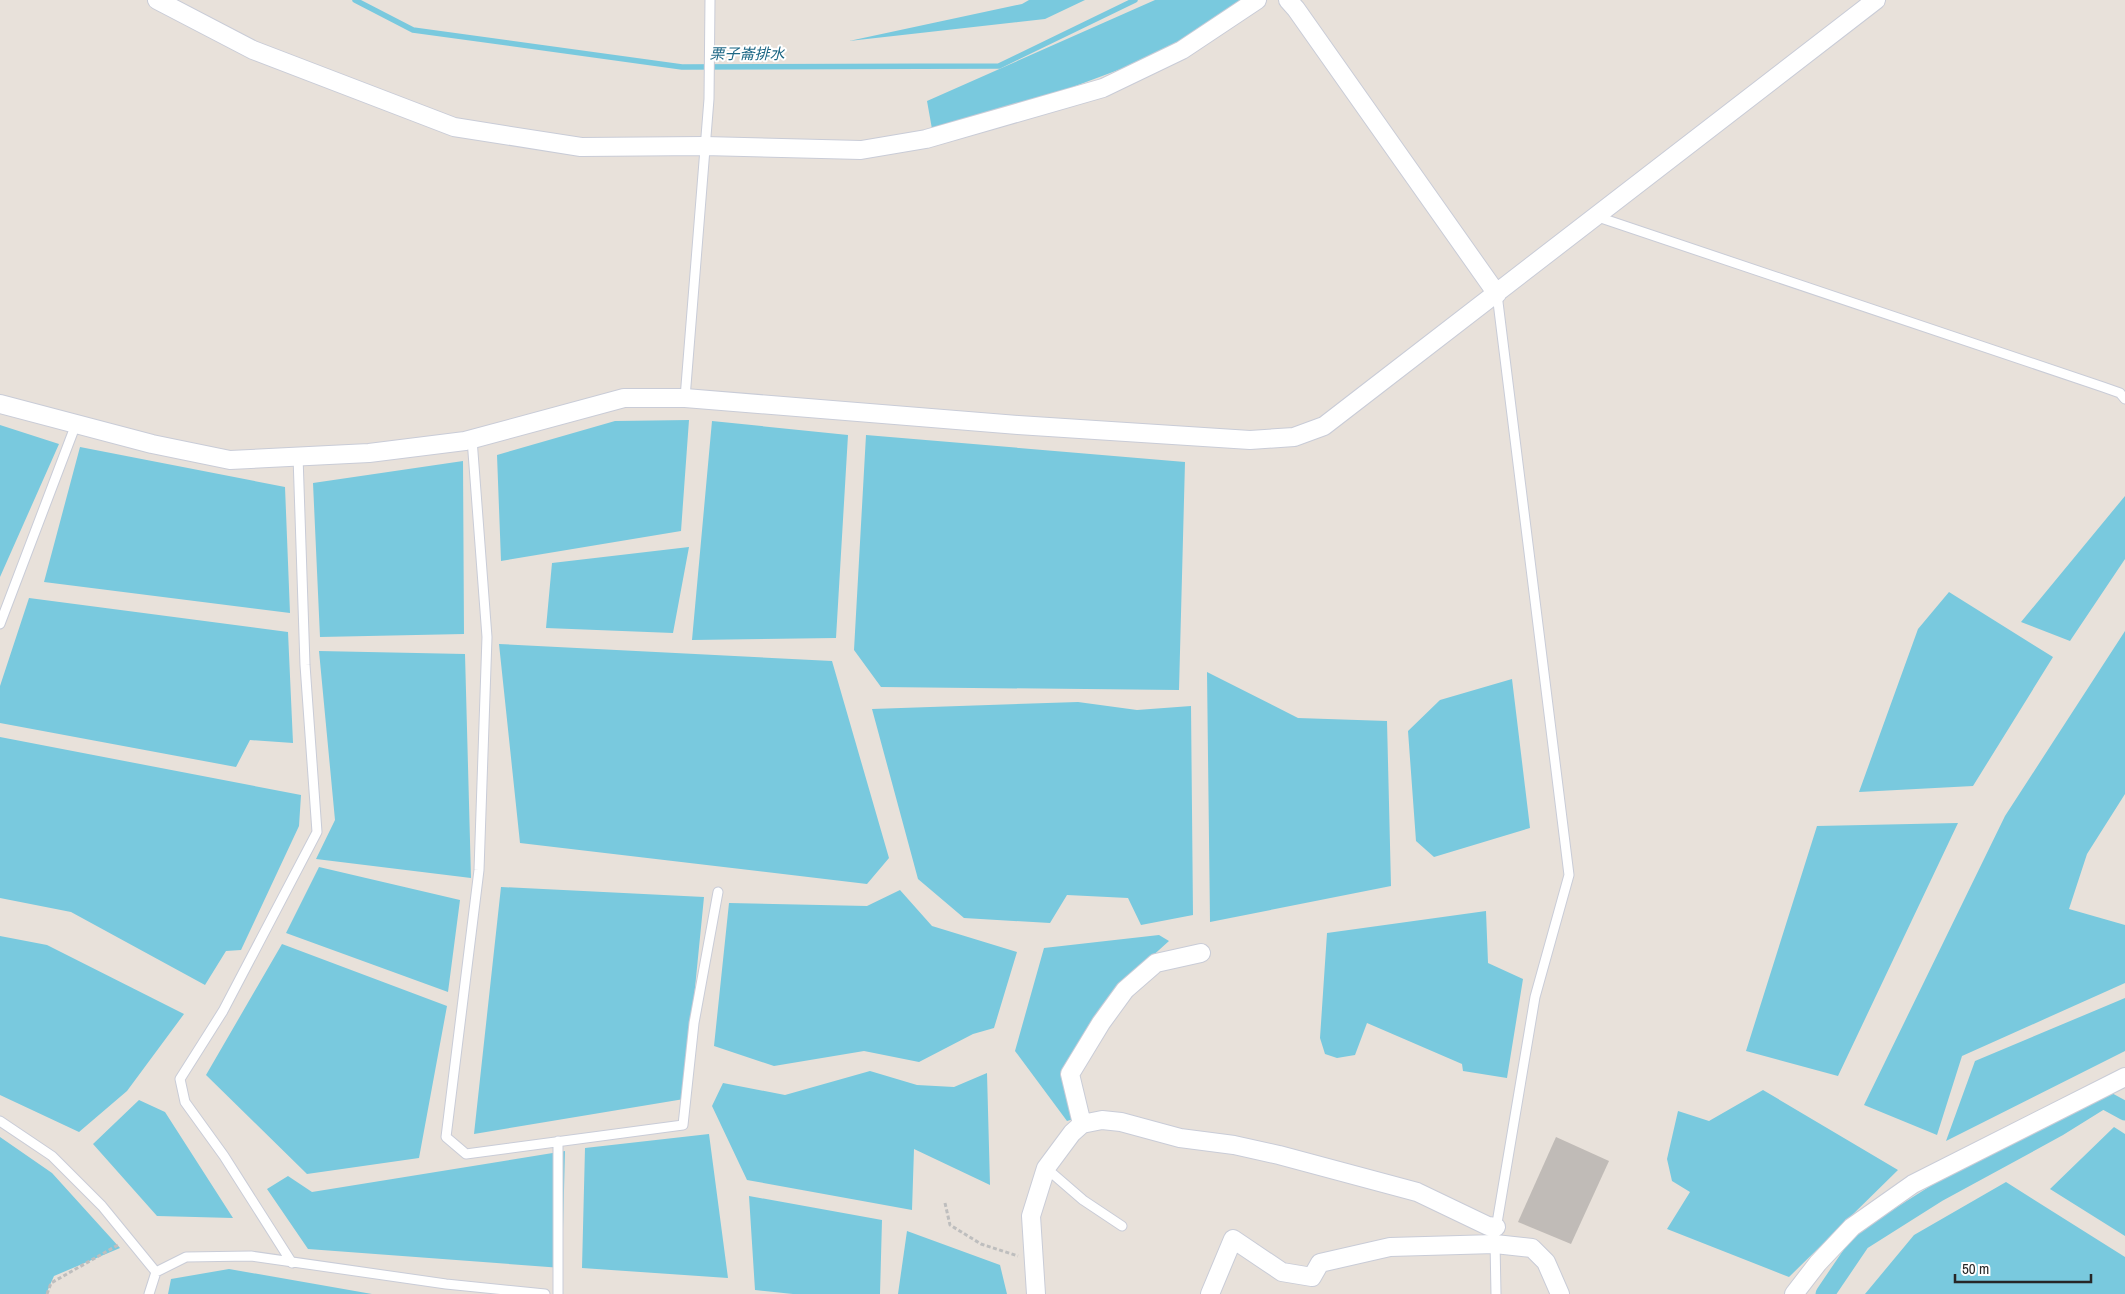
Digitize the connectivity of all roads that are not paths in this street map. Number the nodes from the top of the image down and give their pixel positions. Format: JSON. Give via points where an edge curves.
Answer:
{"nodes":[{"id":1,"x":157,"y":0,"type":"edge"},
{"id":2,"x":710,"y":0,"type":"edge"},
{"id":3,"x":1257,"y":0,"type":"edge"},
{"id":4,"x":1288,"y":0,"type":"edge"},
{"id":5,"x":1876,"y":0,"type":"edge"},
{"id":6,"x":704,"y":146,"type":"junction"},
{"id":7,"x":1598,"y":216,"type":"junction"},
{"id":8,"x":1497,"y":294,"type":"junction"},
{"id":9,"x":685,"y":398,"type":"junction"},
{"id":10,"x":2125,"y":399,"type":"edge"},
{"id":11,"x":0,"y":404,"type":"edge"},
{"id":12,"x":76,"y":424,"type":"junction"},
{"id":13,"x":472,"y":439,"type":"junction"},
{"id":14,"x":298,"y":456,"type":"junction"},
{"id":15,"x":0,"y":624,"type":"edge"},
{"id":16,"x":718,"y":892,"type":"dead end"},
{"id":17,"x":1202,"y":953,"type":"dead end"},
{"id":18,"x":2125,"y":1077,"type":"edge"},
{"id":19,"x":0,"y":1121,"type":"edge"},
{"id":20,"x":1082,"y":1124,"type":"junction"},
{"id":21,"x":558,"y":1141,"type":"junction"},
{"id":22,"x":1046,"y":1168,"type":"junction"},
{"id":23,"x":1122,"y":1226,"type":"dead end"},
{"id":24,"x":1496,"y":1235,"type":"junction"},
{"id":25,"x":292,"y":1263,"type":"junction"},
{"id":26,"x":156,"y":1272,"type":"junction"},
{"id":27,"x":149,"y":1294,"type":"edge"},
{"id":28,"x":545,"y":1294,"type":"edge"},
{"id":29,"x":558,"y":1294,"type":"edge"},
{"id":30,"x":1036,"y":1294,"type":"edge"},
{"id":31,"x":1210,"y":1294,"type":"edge"},
{"id":32,"x":1496,"y":1294,"type":"edge"},
{"id":33,"x":1560,"y":1294,"type":"edge"},
{"id":34,"x":1794,"y":1294,"type":"edge"}],
"edges":[{"from":1,"to":6,"type":"street","via":[[253,50],[454,126],[580,147]]},
{"from":2,"to":6,"type":"lane","via":[[709,99]]},
{"from":3,"to":6,"type":"street","via":[[1182,50],[1103,88],[926,139],[861,150]]},
{"from":4,"to":8,"type":"street"},
{"from":5,"to":7,"type":"street","via":[[1684,146]]},
{"from":6,"to":9,"type":"lane"},
{"from":7,"to":8,"type":"street"},
{"from":7,"to":10,"type":"lane","via":[[2103,387],[2120,393]]},
{"from":8,"to":9,"type":"street","via":[[1324,426],[1294,437],[1250,440]]},
{"from":8,"to":24,"type":"lane","via":[[1569,875],[1535,997]]},
{"from":9,"to":13,"type":"street","via":[[624,398]]},
{"from":11,"to":12,"type":"street"},
{"from":12,"to":14,"type":"street","via":[[230,460]]},
{"from":12,"to":15,"type":"lane"},
{"from":13,"to":14,"type":"street","via":[[369,453]]},
{"from":13,"to":21,"type":"lane","via":[[487,637],[480,851],[446,1137],[466,1154]]},
{"from":14,"to":25,"type":"lane","via":[[305,664],[316,832],[223,1011],[180,1079],[185,1102],[224,1156]]},
{"from":16,"to":21,"type":"lane","via":[[694,1023],[683,1126]]},
{"from":17,"to":20,"type":"street","via":[[1156,963],[1125,990],[1101,1023],[1070,1074]]},
{"from":18,"to":34,"type":"street","via":[[1913,1184],[1852,1227]]},
{"from":19,"to":26,"type":"lane","via":[[52,1156],[102,1206]]},
{"from":20,"to":22,"type":"street"},
{"from":20,"to":24,"type":"street","via":[[1102,1120],[1121,1122],[1180,1138],[1279,1155],[1417,1192],[1488,1226]]},
{"from":21,"to":29,"type":"lane"},
{"from":22,"to":23,"type":"lane","via":[[1083,1200]]},
{"from":22,"to":30,"type":"street","via":[[1031,1216]]},
{"from":24,"to":31,"type":"street","via":[[1390,1247],[1320,1263],[1312,1277],[1282,1272],[1233,1239]]},
{"from":24,"to":32,"type":"lane"},
{"from":24,"to":33,"type":"street","via":[[1532,1248],[1546,1262]]},
{"from":25,"to":26,"type":"lane","via":[[251,1256],[186,1257]]},
{"from":25,"to":28,"type":"lane"},
{"from":26,"to":27,"type":"lane"}]}
